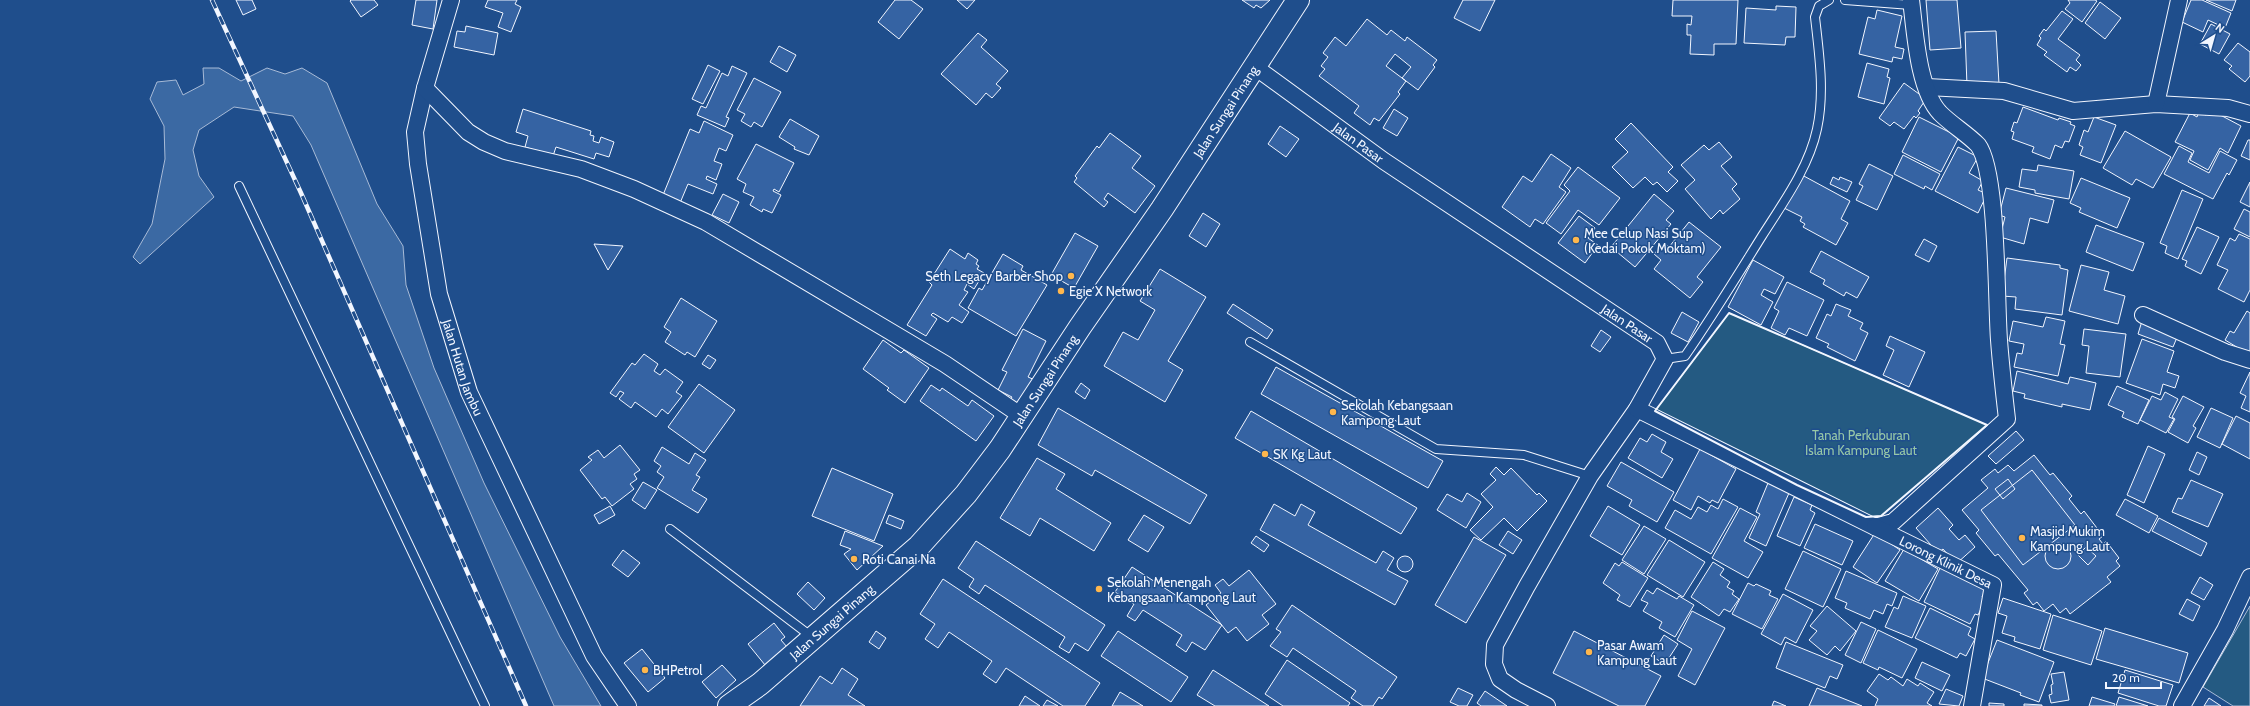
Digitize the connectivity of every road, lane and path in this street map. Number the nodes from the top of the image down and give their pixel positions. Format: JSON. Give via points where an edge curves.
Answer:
{"nodes":[{"id":1,"x":451,"y":0,"type":"edge"},
{"id":2,"x":1298,"y":0,"type":"edge"},
{"id":3,"x":1829,"y":0,"type":"edge"},
{"id":4,"x":1845,"y":0,"type":"edge"},
{"id":5,"x":2179,"y":0,"type":"edge"},
{"id":6,"x":1911,"y":2,"type":"edge"},
{"id":7,"x":1255,"y":67,"type":"junction"},
{"id":8,"x":1927,"y":87,"type":"junction"},
{"id":9,"x":425,"y":88,"type":"junction"},
{"id":10,"x":2156,"y":104,"type":"junction"},
{"id":11,"x":2250,"y":114,"type":"edge"},
{"id":12,"x":239,"y":186,"type":"dead end"},
{"id":13,"x":2143,"y":315,"type":"dead end"},
{"id":14,"x":1250,"y":342,"type":"dead end"},
{"id":15,"x":1665,"y":359,"type":"junction"},
{"id":16,"x":2250,"y":360,"type":"edge"},
{"id":17,"x":1637,"y":409,"type":"junction"},
{"id":18,"x":1022,"y":416,"type":"junction"},
{"id":19,"x":1590,"y":476,"type":"junction"},
{"id":20,"x":1875,"y":527,"type":"junction"},
{"id":21,"x":670,"y":529,"type":"dead end"},
{"id":22,"x":2250,"y":577,"type":"edge"},
{"id":23,"x":814,"y":638,"type":"junction"},
{"id":24,"x":485,"y":706,"type":"edge"},
{"id":25,"x":628,"y":706,"type":"edge"},
{"id":26,"x":729,"y":706,"type":"edge"},
{"id":27,"x":1547,"y":706,"type":"edge"},
{"id":28,"x":1972,"y":706,"type":"edge"},
{"id":29,"x":2182,"y":706,"type":"edge"}],
"edges":[{"from":1,"to":9,"type":"street","name":"Jalan Hutan Jambu"},
{"from":2,"to":7,"type":"street","name":"Jalan Sungai Pinang"},
{"from":3,"to":15,"type":"lane","via":[[1819,6],[1815,17],[1821,106],[1810,152],[1779,209],[1685,356]]},
{"from":4,"to":6,"type":"lane"},
{"from":5,"to":10,"type":"street"},
{"from":6,"to":8,"type":"street","via":[[1917,56]]},
{"from":7,"to":15,"type":"street","name":"Jalan Pasar","via":[[1384,161],[1657,343]]},
{"from":7,"to":18,"type":"street","name":"Jalan Sungai Pinang"},
{"from":8,"to":10,"type":"street","via":[[2004,91],[2073,111]]},
{"from":8,"to":20,"type":"street","via":[[1939,112],[1978,145],[1987,164],[1992,192],[1999,340],[2007,419],[1893,522]]},
{"from":9,"to":18,"type":"street","via":[[468,132],[484,142],[505,151],[581,169],[634,189],[706,222],[945,364]]},
{"from":9,"to":25,"type":"street","name":"Jalan Hutan Jambu","via":[[415,132],[418,164],[440,294],[469,392],[594,656]]},
{"from":10,"to":11,"type":"street","via":[[2228,108]]},
{"from":12,"to":24,"type":"lane"},
{"from":13,"to":16,"type":"street","via":[[2225,352]]},
{"from":14,"to":19,"type":"lane","via":[[1436,449],[1524,455]]},
{"from":15,"to":17,"type":"street"},
{"from":17,"to":19,"type":"street"},
{"from":17,"to":20,"type":"street"},
{"from":18,"to":23,"type":"street","name":"Jalan Sungai Pinang","via":[[966,494],[919,546]]},
{"from":19,"to":27,"type":"street","via":[[1495,645],[1494,664],[1500,679]]},
{"from":20,"to":28,"type":"street","name":"Lorong Klinik Desa","via":[[1993,585]]},
{"from":21,"to":23,"type":"lane"},
{"from":22,"to":29,"type":"street","via":[[2225,630]]},
{"from":23,"to":26,"type":"street","name":"Jalan Sungai Pinang","via":[[760,684]]}]}
